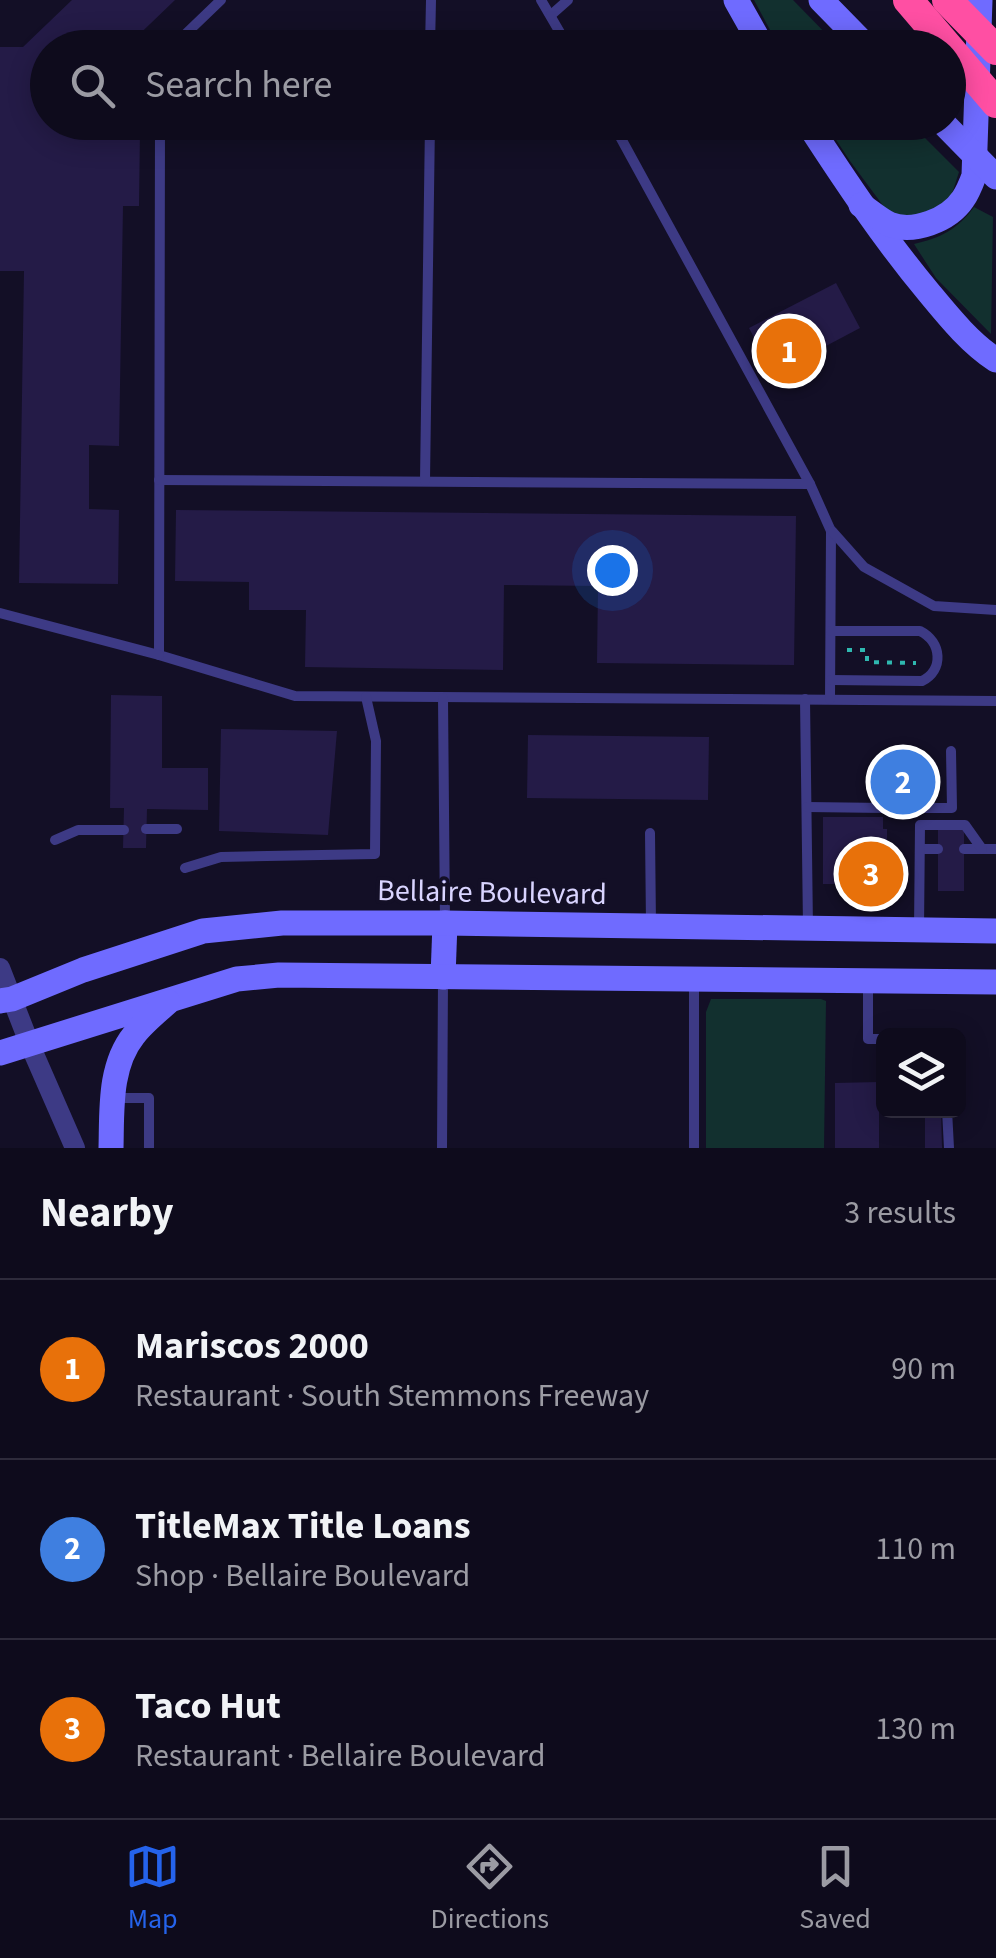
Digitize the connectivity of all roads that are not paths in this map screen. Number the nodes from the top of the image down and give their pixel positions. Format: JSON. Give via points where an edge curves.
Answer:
{"nodes":[{"id":1,"x":221,"y":0,"type":"edge"},
{"id":2,"x":431,"y":0,"type":"edge"},
{"id":3,"x":541,"y":0,"type":"edge"},
{"id":4,"x":568,"y":0,"type":"edge"},
{"id":5,"x":736,"y":0,"type":"edge"},
{"id":6,"x":822,"y":0,"type":"edge"},
{"id":7,"x":908,"y":0,"type":"edge"},
{"id":8,"x":948,"y":0,"type":"edge"},
{"id":9,"x":980,"y":0,"type":"edge"},
{"id":10,"x":551,"y":15,"type":"junction"},
{"id":11,"x":190,"y":30,"type":"edge"},
{"id":12,"x":430,"y":30,"type":"edge"},
{"id":13,"x":559,"y":30,"type":"edge"},
{"id":14,"x":753,"y":30,"type":"edge"},
{"id":15,"x":851,"y":30,"type":"edge"},
{"id":16,"x":934,"y":30,"type":"edge"},
{"id":17,"x":996,"y":50,"type":"edge"},
{"id":18,"x":966,"y":67,"type":"edge"},
{"id":19,"x":996,"y":102,"type":"edge"},
{"id":20,"x":160,"y":140,"type":"edge"},
{"id":21,"x":430,"y":140,"type":"edge"},
{"id":22,"x":622,"y":140,"type":"edge"},
{"id":23,"x":819,"y":140,"type":"edge"},
{"id":24,"x":960,"y":140,"type":"edge"},
{"id":25,"x":996,"y":177,"type":"edge"},
{"id":26,"x":861,"y":206,"type":"junction"},
{"id":27,"x":996,"y":360,"type":"edge"},
{"id":28,"x":159,"y":480,"type":"junction"},
{"id":29,"x":425,"y":482,"type":"junction"},
{"id":30,"x":810,"y":484,"type":"junction"},
{"id":31,"x":831,"y":531,"type":"junction"},
{"id":32,"x":996,"y":610,"type":"edge"},
{"id":33,"x":0,"y":613,"type":"edge"},
{"id":34,"x":831,"y":631,"type":"junction"},
{"id":35,"x":159,"y":655,"type":"junction"},
{"id":36,"x":831,"y":680,"type":"junction"},
{"id":37,"x":366,"y":697,"type":"junction"},
{"id":38,"x":443,"y":698,"type":"junction"},
{"id":39,"x":805,"y":699,"type":"junction"},
{"id":40,"x":830,"y":699,"type":"junction"},
{"id":41,"x":996,"y":701,"type":"edge"},
{"id":42,"x":951,"y":751,"type":"dead end"},
{"id":43,"x":807,"y":807,"type":"junction"},
{"id":44,"x":886,"y":808,"type":"dead end"},
{"id":45,"x":907,"y":808,"type":"dead end"},
{"id":46,"x":177,"y":828,"type":"dead end"},
{"id":47,"x":146,"y":829,"type":"dead end"},
{"id":48,"x":124,"y":830,"type":"dead end"},
{"id":49,"x":650,"y":833,"type":"dead end"},
{"id":50,"x":55,"y":840,"type":"dead end"},
{"id":51,"x":920,"y":849,"type":"junction"},
{"id":52,"x":938,"y":849,"type":"dead end"},
{"id":53,"x":964,"y":849,"type":"dead end"},
{"id":54,"x":982,"y":849,"type":"junction"},
{"id":55,"x":996,"y":850,"type":"edge"},
{"id":56,"x":185,"y":868,"type":"dead end"},
{"id":57,"x":446,"y":923,"type":"junction"},
{"id":58,"x":650,"y":926,"type":"junction"},
{"id":59,"x":808,"y":928,"type":"junction"},
{"id":60,"x":920,"y":930,"type":"junction"},
{"id":61,"x":996,"y":931,"type":"edge"},
{"id":62,"x":0,"y":968,"type":"edge"},
{"id":63,"x":443,"y":977,"type":"junction"},
{"id":64,"x":694,"y":980,"type":"junction"},
{"id":65,"x":868,"y":981,"type":"junction"},
{"id":66,"x":996,"y":982,"type":"edge"},
{"id":67,"x":172,"y":998,"type":"junction"},
{"id":68,"x":6,"y":1000,"type":"edge"},
{"id":69,"x":876,"y":1038,"type":"edge"},
{"id":70,"x":30,"y":1044,"type":"junction"},
{"id":71,"x":0,"y":1052,"type":"edge"},
{"id":72,"x":113,"y":1098,"type":"junction"},
{"id":73,"x":948,"y":1118,"type":"edge"},
{"id":74,"x":75,"y":1148,"type":"edge"},
{"id":75,"x":111,"y":1148,"type":"edge"},
{"id":76,"x":149,"y":1148,"type":"edge"},
{"id":77,"x":442,"y":1148,"type":"edge"},
{"id":78,"x":694,"y":1148,"type":"edge"},
{"id":79,"x":949,"y":1148,"type":"edge"}],
"edges":[{"from":1,"to":11,"type":"lane"},
{"from":2,"to":12,"type":"lane"},
{"from":3,"to":10,"type":"lane"},
{"from":4,"to":10,"type":"lane"},
{"from":5,"to":14,"type":"main road"},
{"from":6,"to":15,"type":"main road"},
{"from":7,"to":16,"type":"highway","bridge":true},
{"from":8,"to":17,"type":"highway","bridge":true},
{"from":9,"to":26,"type":"main road","via":[[974,176],[964,198],[937,220],[908,226],[891,225]]},
{"from":10,"to":13,"type":"lane"},
{"from":18,"to":19,"type":"highway","bridge":true},
{"from":20,"to":28,"type":"lane"},
{"from":21,"to":29,"type":"lane"},
{"from":22,"to":30,"type":"lane"},
{"from":23,"to":26,"type":"main road"},
{"from":24,"to":25,"type":"main road","bridge":true},
{"from":26,"to":27,"type":"main road","via":[[947,314]]},
{"from":28,"to":29,"type":"lane"},
{"from":28,"to":35,"type":"lane"},
{"from":29,"to":30,"type":"lane"},
{"from":30,"to":31,"type":"lane"},
{"from":31,"to":32,"type":"lane","via":[[864,567],[934,606]]},
{"from":31,"to":34,"type":"lane"},
{"from":33,"to":35,"type":"lane"},
{"from":34,"to":36,"type":"lane"},
{"from":34,"to":36,"type":"lane","via":[[920,631],[937,646],[937,664],[922,681]]},
{"from":35,"to":37,"type":"lane","via":[[294,696]]},
{"from":36,"to":40,"type":"lane"},
{"from":37,"to":38,"type":"lane"},
{"from":37,"to":56,"type":"lane","via":[[376,741],[375,854],[221,858]]},
{"from":38,"to":39,"type":"lane"},
{"from":38,"to":57,"type":"lane"},
{"from":39,"to":40,"type":"lane"},
{"from":39,"to":43,"type":"lane"},
{"from":40,"to":41,"type":"lane"},
{"from":42,"to":45,"type":"lane","via":[[952,808]]},
{"from":43,"to":44,"type":"lane"},
{"from":43,"to":59,"type":"lane"},
{"from":46,"to":47,"type":"lane"},
{"from":48,"to":50,"type":"lane","via":[[78,830]]},
{"from":49,"to":58,"type":"lane"},
{"from":51,"to":52,"type":"lane"},
{"from":51,"to":54,"type":"lane","via":[[920,825],[965,825]]},
{"from":51,"to":60,"type":"lane"},
{"from":53,"to":54,"type":"lane"},
{"from":54,"to":55,"type":"lane"},
{"from":57,"to":58,"type":"main road","name":"Bellaire Boulevard"},
{"from":57,"to":63,"type":"main road"},
{"from":57,"to":68,"type":"main road","name":"Bellaire Boulevard","via":[[282,923],[204,931]]},
{"from":58,"to":59,"type":"main road","name":"Bellaire Boulevard"},
{"from":59,"to":60,"type":"main road","name":"Bellaire Boulevard"},
{"from":60,"to":61,"type":"main road","name":"Bellaire Boulevard"},
{"from":62,"to":68,"type":"street"},
{"from":63,"to":64,"type":"main road"},
{"from":63,"to":67,"type":"main road","via":[[279,975]]},
{"from":63,"to":77,"type":"lane"},
{"from":64,"to":65,"type":"main road"},
{"from":64,"to":78,"type":"lane"},
{"from":65,"to":66,"type":"main road"},
{"from":65,"to":69,"type":"lane","via":[[868,1038]]},
{"from":67,"to":70,"type":"main road"},
{"from":67,"to":72,"type":"main road","via":[[134,1034],[117,1068]]},
{"from":68,"to":70,"type":"street"},
{"from":70,"to":71,"type":"main road"},
{"from":70,"to":74,"type":"street"},
{"from":72,"to":75,"type":"main road"},
{"from":72,"to":76,"type":"lane","via":[[149,1098]]},
{"from":73,"to":79,"type":"lane"}]}
